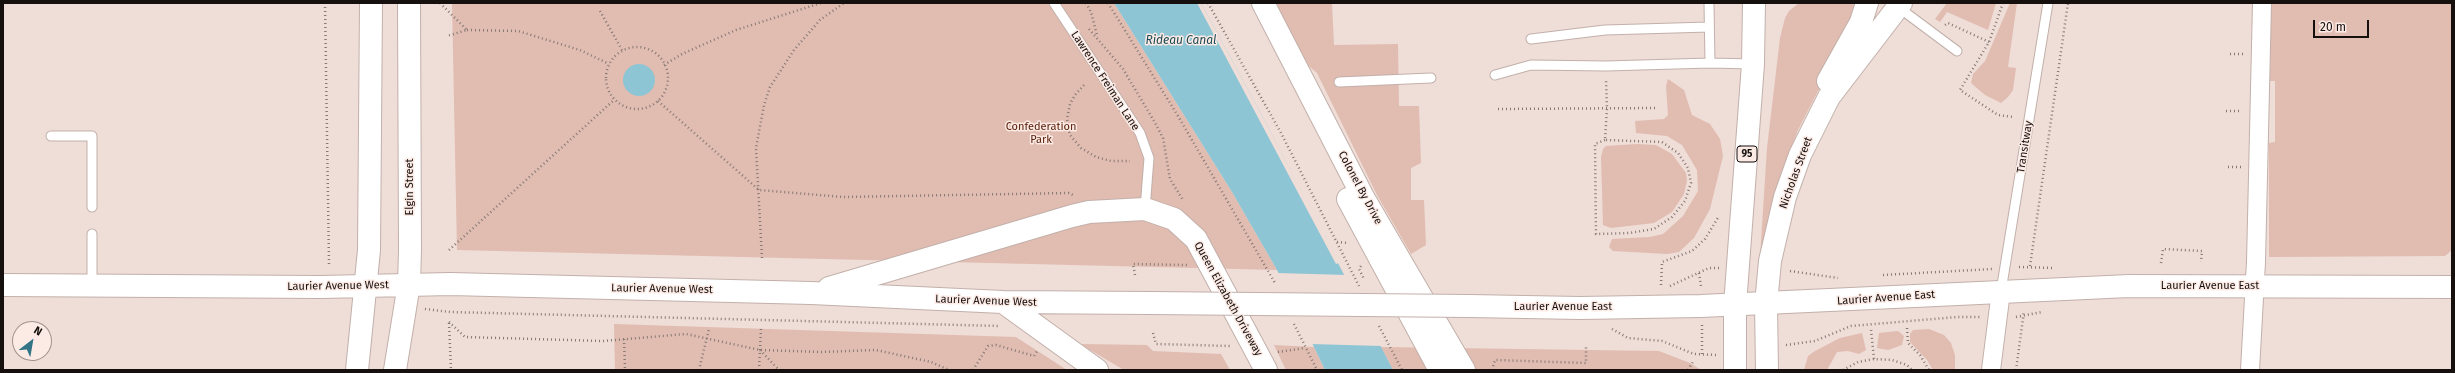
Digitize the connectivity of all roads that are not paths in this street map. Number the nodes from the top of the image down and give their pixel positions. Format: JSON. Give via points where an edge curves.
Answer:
{"nodes":[{"id":1,"x":371,"y":3,"type":"edge"},
{"id":2,"x":409,"y":3,"type":"edge"},
{"id":3,"x":1054,"y":3,"type":"edge"},
{"id":4,"x":1249,"y":3,"type":"edge"},
{"id":5,"x":1263,"y":3,"type":"edge"},
{"id":6,"x":1709,"y":3,"type":"edge"},
{"id":7,"x":1754,"y":3,"type":"edge"},
{"id":8,"x":1867,"y":3,"type":"edge"},
{"id":9,"x":2048,"y":3,"type":"edge"},
{"id":10,"x":2262,"y":3,"type":"edge"},
{"id":11,"x":1900,"y":5,"type":"edge"},
{"id":12,"x":1709,"y":28,"type":"junction"},
{"id":13,"x":1531,"y":39,"type":"dead end"},
{"id":14,"x":1957,"y":51,"type":"dead end"},
{"id":15,"x":1710,"y":63,"type":"junction"},
{"id":16,"x":1753,"y":64,"type":"junction"},
{"id":17,"x":1495,"y":76,"type":"dead end"},
{"id":18,"x":1431,"y":78,"type":"dead end"},
{"id":19,"x":1339,"y":82,"type":"dead end"},
{"id":20,"x":1818,"y":115,"type":"junction"},
{"id":21,"x":51,"y":136,"type":"dead end"},
{"id":22,"x":92,"y":207,"type":"dead end"},
{"id":23,"x":1145,"y":209,"type":"junction"},
{"id":24,"x":92,"y":234,"type":"dead end"},
{"id":25,"x":409,"y":284,"type":"junction"},
{"id":26,"x":3,"y":285,"type":"edge"},
{"id":27,"x":92,"y":285,"type":"junction"},
{"id":28,"x":366,"y":286,"type":"junction"},
{"id":29,"x":2254,"y":287,"type":"junction"},
{"id":30,"x":2452,"y":287,"type":"edge"},
{"id":31,"x":2001,"y":291,"type":"junction"},
{"id":32,"x":811,"y":292,"type":"junction"},
{"id":33,"x":1003,"y":302,"type":"junction"},
{"id":34,"x":1766,"y":304,"type":"junction"},
{"id":35,"x":1735,"y":305,"type":"junction"},
{"id":36,"x":1321,"y":306,"type":"joint"},
{"id":37,"x":1270,"y":362,"type":"edge"},
{"id":38,"x":357,"y":370,"type":"edge"},
{"id":39,"x":396,"y":370,"type":"edge"},
{"id":40,"x":1097,"y":370,"type":"edge"},
{"id":41,"x":1440,"y":370,"type":"edge"},
{"id":42,"x":1464,"y":370,"type":"edge"},
{"id":43,"x":1735,"y":370,"type":"edge"},
{"id":44,"x":1767,"y":370,"type":"edge"},
{"id":45,"x":1991,"y":370,"type":"edge"},
{"id":46,"x":2250,"y":370,"type":"edge"}],
"edges":[{"from":1,"to":28,"type":"main road","via":[[370,250]]},
{"from":2,"to":25,"type":"main road","name":"Elgin Street"},
{"from":3,"to":23,"type":"lane","name":"Lawrence Freiman Lane","via":[[1140,133],[1149,158]]},
{"from":4,"to":41,"type":"main road","name":"Colonel By Drive","via":[[1352,207]]},
{"from":5,"to":42,"type":"main road","name":"Colonel By Drive","via":[[1363,197]]},
{"from":6,"to":12,"type":"lane"},
{"from":7,"to":16,"type":"main road","number":"95"},
{"from":8,"to":20,"type":"main road","via":[[1861,22],[1837,61],[1825,88]]},
{"from":9,"to":31,"type":"lane","name":"Transitway"},
{"from":10,"to":29,"type":"street"},
{"from":11,"to":14,"type":"lane"},
{"from":11,"to":20,"type":"main road","name":"Nicholas Street","via":[[1855,62]]},
{"from":12,"to":13,"type":"lane","via":[[1605,30]]},
{"from":12,"to":15,"type":"lane"},
{"from":15,"to":16,"type":"lane"},
{"from":15,"to":17,"type":"lane","via":[[1531,65]]},
{"from":16,"to":35,"type":"main road","number":"95"},
{"from":18,"to":19,"type":"lane"},
{"from":20,"to":34,"type":"main road","name":"Nicholas Street","via":[[1785,197],[1770,261]]},
{"from":21,"to":22,"type":"lane","via":[[92,136]]},
{"from":23,"to":32,"type":"main road","via":[[1072,216],[901,268]]},
{"from":23,"to":37,"type":"main road","name":"Queen Elizabeth Driveway","via":[[1174,219],[1196,239]]},
{"from":24,"to":27,"type":"lane"},
{"from":25,"to":28,"type":"main road","name":"Laurier Avenue West"},
{"from":25,"to":32,"type":"main road","name":"Laurier Avenue West"},
{"from":25,"to":39,"type":"main road","name":"Elgin Street"},
{"from":26,"to":27,"type":"main road","name":"Laurier Avenue West"},
{"from":27,"to":28,"type":"main road","name":"Laurier Avenue West"},
{"from":28,"to":38,"type":"main road"},
{"from":29,"to":30,"type":"main road","name":"Laurier Avenue East"},
{"from":29,"to":31,"type":"main road","name":"Laurier Avenue East","via":[[2129,286]]},
{"from":29,"to":46,"type":"street"},
{"from":31,"to":34,"type":"main road","name":"Laurier Avenue East"},
{"from":31,"to":45,"type":"street"},
{"from":32,"to":33,"type":"main road","name":"Laurier Avenue West"},
{"from":33,"to":36,"type":"main road","name":"Laurier Avenue West","bridge":true},
{"from":33,"to":40,"type":"main road"},
{"from":34,"to":35,"type":"main road","name":"Laurier Avenue East"},
{"from":34,"to":44,"type":"main road","name":"Nicholas Street"},
{"from":35,"to":36,"type":"main road","name":"Laurier Avenue East","bridge":true,"via":[[1580,308]]},
{"from":35,"to":43,"type":"main road","number":"95"}]}
